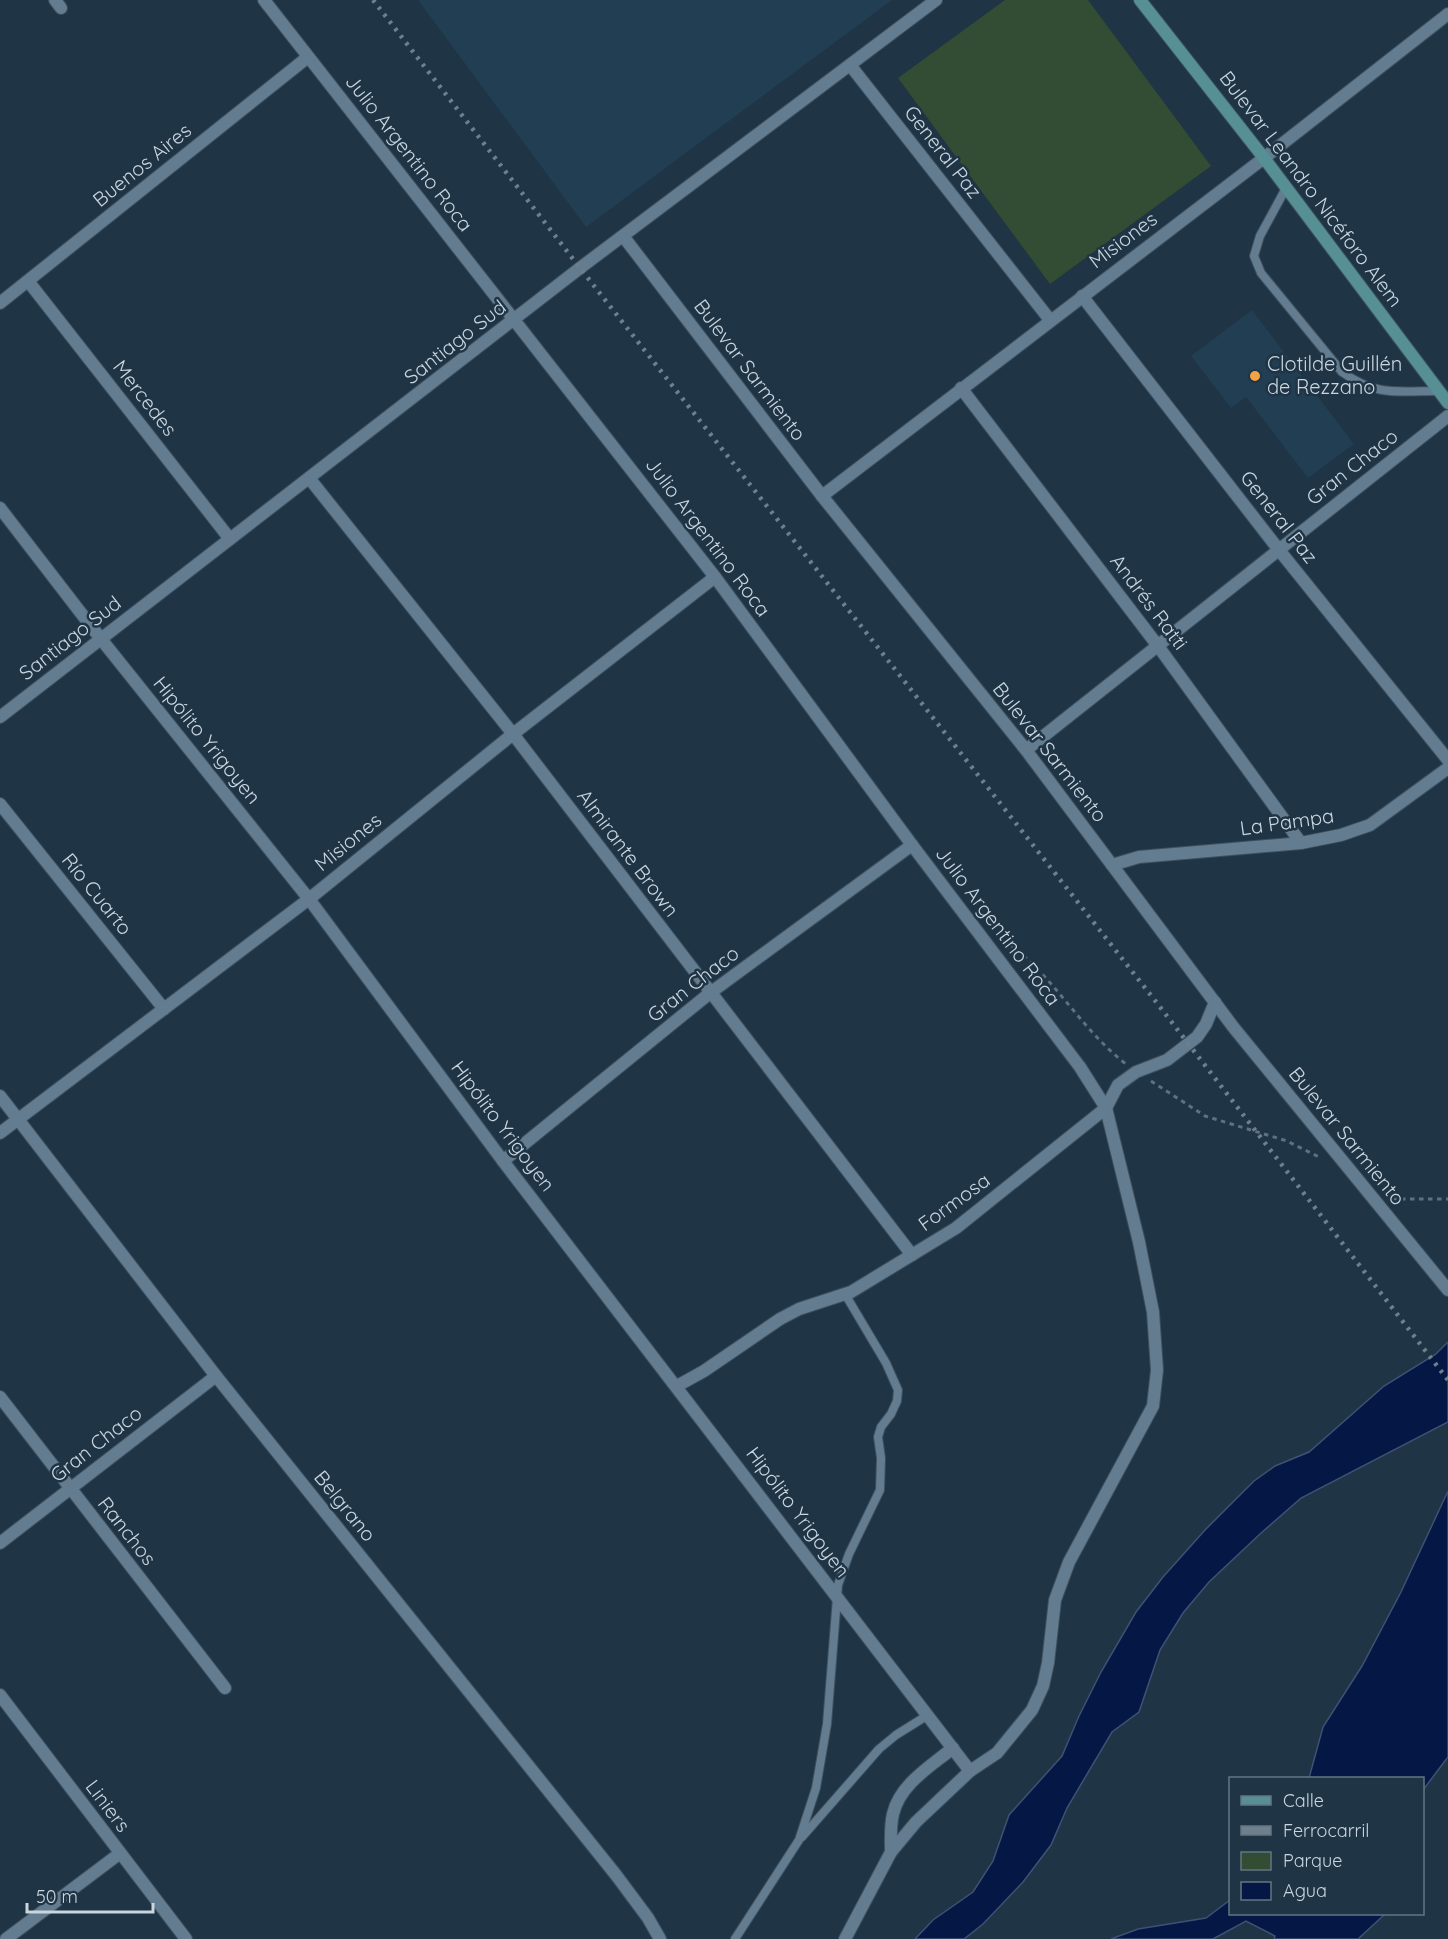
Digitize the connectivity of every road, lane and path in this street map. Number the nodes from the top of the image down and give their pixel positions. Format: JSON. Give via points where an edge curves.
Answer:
{"nodes":[{"id":1,"x":264,"y":0,"type":"edge"},
{"id":2,"x":936,"y":0,"type":"edge"},
{"id":3,"x":1140,"y":0,"type":"edge"},
{"id":4,"x":1448,"y":14,"type":"edge"},
{"id":5,"x":308,"y":57,"type":"junction"},
{"id":6,"x":850,"y":65,"type":"junction"},
{"id":7,"x":1264,"y":158,"type":"junction"},
{"id":8,"x":1286,"y":188,"type":"junction"},
{"id":9,"x":623,"y":236,"type":"junction"},
{"id":10,"x":28,"y":281,"type":"junction"},
{"id":11,"x":1082,"y":296,"type":"junction"},
{"id":12,"x":0,"y":303,"type":"edge"},
{"id":13,"x":515,"y":320,"type":"junction"},
{"id":14,"x":1050,"y":320,"type":"junction"},
{"id":15,"x":961,"y":388,"type":"junction"},
{"id":16,"x":1439,"y":391,"type":"junction"},
{"id":17,"x":1448,"y":404,"type":"edge"},
{"id":18,"x":1448,"y":416,"type":"edge"},
{"id":19,"x":309,"y":478,"type":"junction"},
{"id":20,"x":822,"y":496,"type":"junction"},
{"id":21,"x":0,"y":508,"type":"edge"},
{"id":22,"x":230,"y":539,"type":"junction"},
{"id":23,"x":1279,"y":550,"type":"junction"},
{"id":24,"x":715,"y":577,"type":"junction"},
{"id":25,"x":101,"y":639,"type":"junction"},
{"id":26,"x":1158,"y":646,"type":"junction"},
{"id":27,"x":0,"y":717,"type":"edge"},
{"id":28,"x":513,"y":734,"type":"junction"},
{"id":29,"x":1026,"y":750,"type":"junction"},
{"id":30,"x":1448,"y":760,"type":"edge"},
{"id":31,"x":1448,"y":768,"type":"edge"},
{"id":32,"x":0,"y":804,"type":"edge"},
{"id":33,"x":1301,"y":843,"type":"junction"},
{"id":34,"x":912,"y":845,"type":"junction"},
{"id":35,"x":1112,"y":865,"type":"junction"},
{"id":36,"x":309,"y":899,"type":"junction"},
{"id":37,"x":998,"y":936,"type":"dead end"},
{"id":38,"x":710,"y":993,"type":"junction"},
{"id":39,"x":1215,"y":1002,"type":"junction"},
{"id":40,"x":164,"y":1009,"type":"junction"},
{"id":41,"x":1137,"y":1072,"type":"junction"},
{"id":42,"x":0,"y":1096,"type":"edge"},
{"id":43,"x":1106,"y":1108,"type":"junction"},
{"id":44,"x":19,"y":1119,"type":"junction"},
{"id":45,"x":0,"y":1133,"type":"edge"},
{"id":46,"x":1325,"y":1160,"type":"dead end"},
{"id":47,"x":503,"y":1161,"type":"junction"},
{"id":48,"x":1383,"y":1194,"type":"dead end"},
{"id":49,"x":1448,"y":1199,"type":"edge"},
{"id":50,"x":912,"y":1255,"type":"junction"},
{"id":51,"x":1448,"y":1290,"type":"edge"},
{"id":52,"x":845,"y":1294,"type":"junction"},
{"id":53,"x":216,"y":1376,"type":"junction"},
{"id":54,"x":677,"y":1386,"type":"junction"},
{"id":55,"x":0,"y":1396,"type":"edge"},
{"id":56,"x":70,"y":1489,"type":"junction"},
{"id":57,"x":0,"y":1543,"type":"edge"},
{"id":58,"x":837,"y":1596,"type":"junction"},
{"id":59,"x":225,"y":1688,"type":"dead end"},
{"id":60,"x":0,"y":1695,"type":"edge"},
{"id":61,"x":928,"y":1715,"type":"junction"},
{"id":62,"x":953,"y":1748,"type":"junction"},
{"id":63,"x":970,"y":1771,"type":"junction"},
{"id":64,"x":799,"y":1840,"type":"junction"},
{"id":65,"x":891,"y":1852,"type":"junction"},
{"id":66,"x":119,"y":1854,"type":"junction"},
{"id":67,"x":6,"y":1939,"type":"edge"},
{"id":68,"x":186,"y":1939,"type":"edge"},
{"id":69,"x":660,"y":1939,"type":"edge"},
{"id":70,"x":735,"y":1939,"type":"edge"},
{"id":71,"x":845,"y":1939,"type":"edge"}],
"edges":[{"from":1,"to":5,"type":"street","name":"Julio Argentino Roca"},
{"from":2,"to":6,"type":"street","name":"Santiago Sud"},
{"from":3,"to":7,"type":"street","name":"Bulevar Leandro Nicéforo Alem"},
{"from":4,"to":7,"type":"street","name":"Misiones"},
{"from":5,"to":10,"type":"street","name":"Buenos Aires"},
{"from":5,"to":13,"type":"street","name":"Julio Argentino Roca"},
{"from":6,"to":9,"type":"street","name":"Santiago Sud"},
{"from":6,"to":14,"type":"street","name":"General Paz"},
{"from":7,"to":8,"type":"street","name":"Bulevar Leandro Nicéforo Alem"},
{"from":7,"to":11,"type":"street","name":"Misiones"},
{"from":8,"to":16,"type":"street","name":"Bulevar Leandro Nicéforo Alem"},
{"from":8,"to":16,"type":"lane","via":[[1260,236],[1254,256],[1261,273],[1342,372],[1359,384],[1380,391]]},
{"from":9,"to":13,"type":"street","name":"Santiago Sud"},
{"from":9,"to":20,"type":"street","name":"Bulevar Sarmiento"},
{"from":10,"to":12,"type":"street","name":"Buenos Aires"},
{"from":10,"to":22,"type":"street","name":"Mercedes"},
{"from":11,"to":14,"type":"street","name":"Misiones"},
{"from":11,"to":23,"type":"street","name":"General Paz"},
{"from":13,"to":19,"type":"street","name":"Santiago Sud"},
{"from":13,"to":24,"type":"street","name":"Julio Argentino Roca"},
{"from":14,"to":15,"type":"street","name":"Misiones"},
{"from":15,"to":20,"type":"street","name":"Misiones"},
{"from":15,"to":26,"type":"street","name":"Andrés Ratti"},
{"from":16,"to":17,"type":"street","name":"Bulevar Leandro Nicéforo Alem"},
{"from":18,"to":23,"type":"street","name":"Gran Chaco"},
{"from":19,"to":22,"type":"street","name":"Santiago Sud"},
{"from":19,"to":28,"type":"street","name":"Almirante Brown"},
{"from":20,"to":29,"type":"street","name":"Bulevar Sarmiento"},
{"from":21,"to":25,"type":"street","name":"Hipólito Yrigoyen"},
{"from":22,"to":25,"type":"street","name":"Santiago Sud"},
{"from":23,"to":26,"type":"street","name":"Gran Chaco"},
{"from":23,"to":30,"type":"street","name":"General Paz"},
{"from":24,"to":28,"type":"street","name":"Misiones"},
{"from":24,"to":34,"type":"street","name":"Julio Argentino Roca"},
{"from":25,"to":27,"type":"street","name":"Santiago Sud"},
{"from":25,"to":36,"type":"street","name":"Hipólito Yrigoyen"},
{"from":26,"to":29,"type":"street","name":"Gran Chaco"},
{"from":26,"to":33,"type":"street","name":"Andrés Ratti"},
{"from":28,"to":36,"type":"street","name":"Misiones"},
{"from":28,"to":38,"type":"street","name":"Almirante Brown"},
{"from":29,"to":35,"type":"street","name":"Bulevar Sarmiento"},
{"from":31,"to":33,"type":"street","name":"La Pampa","via":[[1370,825]]},
{"from":32,"to":40,"type":"street","name":"Río Cuarto"},
{"from":33,"to":35,"type":"street","name":"La Pampa","via":[[1139,857]]},
{"from":34,"to":38,"type":"street","name":"Gran Chaco"},
{"from":34,"to":43,"type":"street","name":"Julio Argentino Roca","via":[[1080,1067]]},
{"from":35,"to":39,"type":"street","name":"Bulevar Sarmiento"},
{"from":36,"to":40,"type":"street","name":"Misiones"},
{"from":36,"to":47,"type":"street","name":"Hipólito Yrigoyen"},
{"from":37,"to":41,"type":"path","via":[[1018,949],[1108,1051]]},
{"from":38,"to":47,"type":"street","name":"Gran Chaco"},
{"from":38,"to":50,"type":"street","name":"Almirante Brown"},
{"from":39,"to":41,"type":"street","name":"Formosa","via":[[1197,1037],[1167,1059]]},
{"from":39,"to":51,"type":"street","name":"Bulevar Sarmiento"},
{"from":40,"to":44,"type":"street","name":"Misiones"},
{"from":41,"to":43,"type":"street","name":"Formosa","via":[[1118,1085]]},
{"from":41,"to":46,"type":"path","via":[[1205,1116],[1287,1141]]},
{"from":42,"to":44,"type":"street","name":"Belgrano"},
{"from":43,"to":50,"type":"street","name":"Formosa","via":[[956,1228]]},
{"from":43,"to":63,"type":"street","name":"Julio Argentino Roca","via":[[1153,1312],[1157,1370],[1153,1406],[1069,1562],[1055,1600],[1043,1686],[1032,1710],[997,1754]]},
{"from":44,"to":45,"type":"street","name":"Misiones"},
{"from":44,"to":53,"type":"street","name":"Belgrano"},
{"from":47,"to":54,"type":"street","name":"Hipólito Yrigoyen"},
{"from":48,"to":49,"type":"path","via":[[1393,1200]]},
{"from":50,"to":52,"type":"street","name":"Formosa"},
{"from":52,"to":54,"type":"street","name":"Formosa","via":[[780,1318]]},
{"from":52,"to":58,"type":"lane","via":[[898,1390],[897,1401],[878,1437],[880,1490],[849,1554]]},
{"from":53,"to":56,"type":"street","name":"Gran Chaco"},
{"from":53,"to":69,"type":"street","name":"Belgrano","via":[[616,1875]]},
{"from":54,"to":58,"type":"street","name":"Hipólito Yrigoyen"},
{"from":55,"to":56,"type":"street","name":"Ranchos"},
{"from":56,"to":57,"type":"street","name":"Gran Chaco"},
{"from":56,"to":59,"type":"street","name":"Ranchos"},
{"from":58,"to":61,"type":"street","name":"Hipólito Yrigoyen"},
{"from":58,"to":64,"type":"lane","via":[[827,1724],[816,1788]]},
{"from":60,"to":66,"type":"street","name":"Liniers"},
{"from":61,"to":62,"type":"street","name":"Hipólito Yrigoyen"},
{"from":61,"to":64,"type":"lane","via":[[879,1749]]},
{"from":62,"to":63,"type":"street","name":"Hipólito Yrigoyen"},
{"from":62,"to":65,"type":"street","via":[[909,1784],[899,1798],[893,1815]]},
{"from":63,"to":65,"type":"street","name":"Julio Argentino Roca","via":[[916,1822]]},
{"from":64,"to":70,"type":"lane"},
{"from":65,"to":71,"type":"street"},
{"from":66,"to":67,"type":"street"},
{"from":66,"to":68,"type":"street","name":"Liniers"}]}
